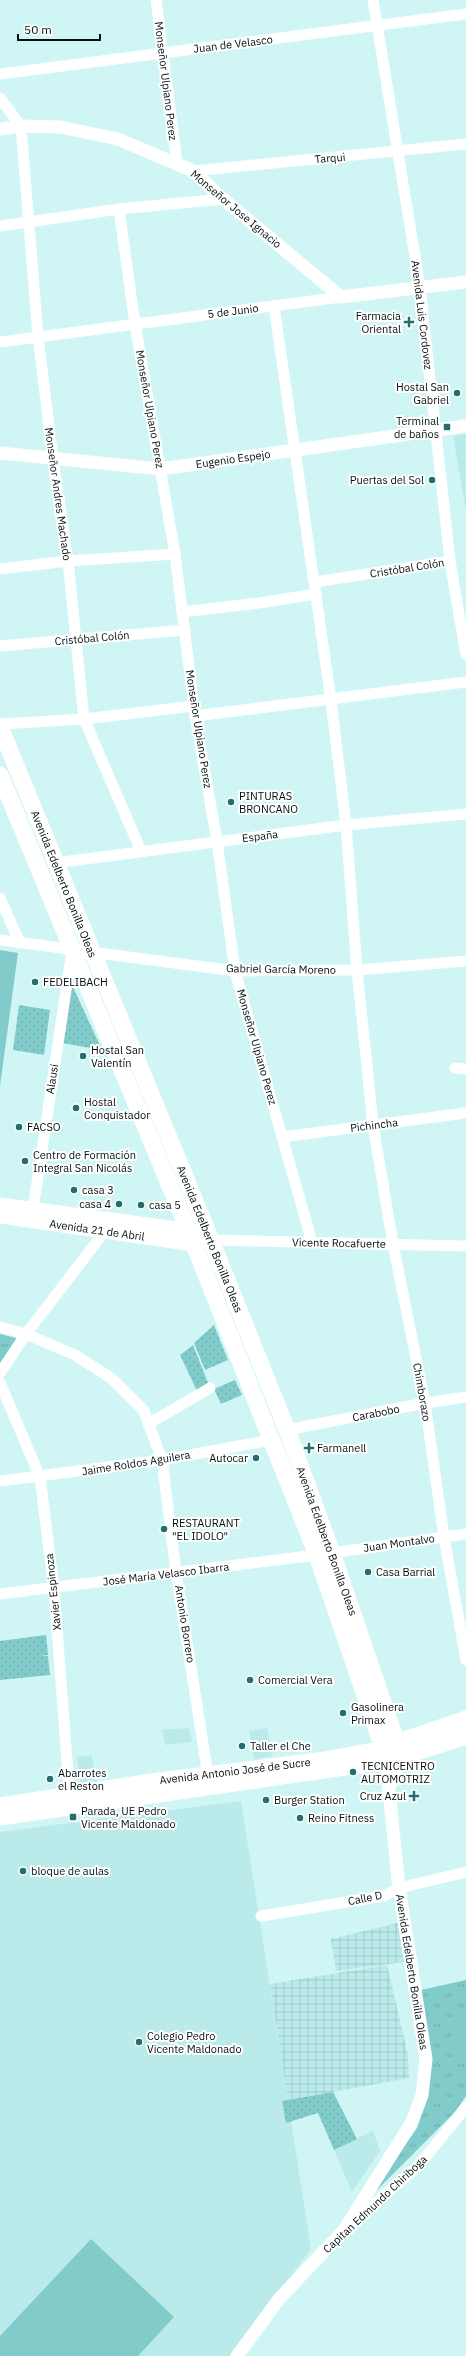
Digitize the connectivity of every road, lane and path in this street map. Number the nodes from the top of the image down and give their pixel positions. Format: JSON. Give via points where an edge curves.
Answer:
{"nodes":[{"id":1,"x":156,"y":0,"type":"edge"},
{"id":2,"x":373,"y":0,"type":"edge"},
{"id":3,"x":466,"y":14,"type":"edge"},
{"id":4,"x":377,"y":26,"type":"junction"},
{"id":5,"x":163,"y":53,"type":"junction"},
{"id":6,"x":0,"y":74,"type":"edge"},
{"id":7,"x":0,"y":98,"type":"edge"},
{"id":8,"x":22,"y":126,"type":"junction"},
{"id":9,"x":0,"y":129,"type":"edge"},
{"id":10,"x":466,"y":144,"type":"edge"},
{"id":11,"x":398,"y":152,"type":"junction"},
{"id":12,"x":177,"y":163,"type":"junction"},
{"id":13,"x":193,"y":171,"type":"junction"},
{"id":14,"x":223,"y":199,"type":"junction"},
{"id":15,"x":118,"y":209,"type":"junction"},
{"id":16,"x":29,"y":222,"type":"junction"},
{"id":17,"x":0,"y":226,"type":"edge"},
{"id":18,"x":466,"y":282,"type":"edge"},
{"id":19,"x":420,"y":287,"type":"junction"},
{"id":20,"x":341,"y":297,"type":"junction"},
{"id":21,"x":274,"y":306,"type":"junction"},
{"id":22,"x":134,"y":324,"type":"junction"},
{"id":23,"x":38,"y":336,"type":"junction"},
{"id":24,"x":0,"y":342,"type":"edge"},
{"id":25,"x":466,"y":426,"type":"edge"},
{"id":26,"x":436,"y":430,"type":"junction"},
{"id":27,"x":295,"y":450,"type":"junction"},
{"id":28,"x":0,"y":453,"type":"edge"},
{"id":29,"x":52,"y":460,"type":"junction"},
{"id":30,"x":162,"y":469,"type":"junction"},
{"id":31,"x":175,"y":554,"type":"junction"},
{"id":32,"x":68,"y":561,"type":"junction"},
{"id":33,"x":450,"y":561,"type":"junction"},
{"id":34,"x":0,"y":569,"type":"edge"},
{"id":35,"x":315,"y":582,"type":"junction"},
{"id":36,"x":316,"y":594,"type":"junction"},
{"id":37,"x":182,"y":612,"type":"junction"},
{"id":38,"x":185,"y":630,"type":"junction"},
{"id":39,"x":75,"y":640,"type":"junction"},
{"id":40,"x":0,"y":646,"type":"edge"},
{"id":41,"x":466,"y":655,"type":"edge"},
{"id":42,"x":466,"y":682,"type":"edge"},
{"id":43,"x":331,"y":700,"type":"junction"},
{"id":44,"x":194,"y":711,"type":"junction"},
{"id":45,"x":84,"y":719,"type":"junction"},
{"id":46,"x":0,"y":724,"type":"edge"},
{"id":47,"x":0,"y":728,"type":"edge"},
{"id":48,"x":0,"y":778,"type":"edge"},
{"id":49,"x":466,"y":814,"type":"edge"},
{"id":50,"x":346,"y":825,"type":"junction"},
{"id":51,"x":217,"y":841,"type":"junction"},
{"id":52,"x":140,"y":851,"type":"junction"},
{"id":53,"x":55,"y":863,"type":"junction"},
{"id":54,"x":0,"y":898,"type":"edge"},
{"id":55,"x":0,"y":940,"type":"edge"},
{"id":56,"x":20,"y":943,"type":"junction"},
{"id":57,"x":72,"y":948,"type":"junction"},
{"id":58,"x":91,"y":951,"type":"junction"},
{"id":59,"x":466,"y":961,"type":"edge"},
{"id":60,"x":357,"y":970,"type":"junction"},
{"id":61,"x":235,"y":971,"type":"junction"},
{"id":62,"x":466,"y":1113,"type":"edge"},
{"id":63,"x":373,"y":1125,"type":"junction"},
{"id":64,"x":282,"y":1137,"type":"junction"},
{"id":65,"x":0,"y":1205,"type":"edge"},
{"id":66,"x":32,"y":1215,"type":"junction"},
{"id":67,"x":0,"y":1216,"type":"edge"},
{"id":68,"x":106,"y":1225,"type":"junction"},
{"id":69,"x":192,"y":1238,"type":"junction"},
{"id":70,"x":211,"y":1240,"type":"junction"},
{"id":71,"x":312,"y":1242,"type":"junction"},
{"id":72,"x":393,"y":1244,"type":"junction"},
{"id":73,"x":466,"y":1246,"type":"edge"},
{"id":74,"x":0,"y":1327,"type":"edge"},
{"id":75,"x":26,"y":1334,"type":"junction"},
{"id":76,"x":0,"y":1373,"type":"edge"},
{"id":77,"x":0,"y":1383,"type":"edge"},
{"id":78,"x":210,"y":1388,"type":"dead end"},
{"id":79,"x":466,"y":1397,"type":"edge"},
{"id":80,"x":425,"y":1403,"type":"junction"},
{"id":81,"x":148,"y":1424,"type":"junction"},
{"id":82,"x":286,"y":1430,"type":"junction"},
{"id":83,"x":271,"y":1440,"type":"junction"},
{"id":84,"x":162,"y":1460,"type":"junction"},
{"id":85,"x":40,"y":1477,"type":"junction"},
{"id":86,"x":0,"y":1481,"type":"edge"},
{"id":87,"x":466,"y":1534,"type":"edge"},
{"id":88,"x":444,"y":1537,"type":"junction"},
{"id":89,"x":325,"y":1554,"type":"junction"},
{"id":90,"x":176,"y":1572,"type":"junction"},
{"id":91,"x":54,"y":1588,"type":"junction"},
{"id":92,"x":0,"y":1594,"type":"edge"},
{"id":93,"x":466,"y":1660,"type":"edge"},
{"id":94,"x":466,"y":1719,"type":"edge"},
{"id":95,"x":466,"y":1736,"type":"edge"},
{"id":96,"x":392,"y":1753,"type":"junction"},
{"id":97,"x":209,"y":1782,"type":"junction"},
{"id":98,"x":70,"y":1802,"type":"junction"},
{"id":99,"x":0,"y":1805,"type":"edge"},
{"id":100,"x":0,"y":1818,"type":"edge"},
{"id":101,"x":466,"y":1872,"type":"edge"},
{"id":102,"x":399,"y":1888,"type":"junction"},
{"id":103,"x":261,"y":1916,"type":"dead end"},
{"id":104,"x":466,"y":2108,"type":"edge"},
{"id":105,"x":344,"y":2230,"type":"junction"},
{"id":106,"x":237,"y":2356,"type":"edge"}],
"edges":[{"from":1,"to":5,"type":"street","name":"Monseñor Ulpiano Perez"},
{"from":2,"to":4,"type":"street","name":"Avenida Luis Cordovez"},
{"from":3,"to":4,"type":"street","name":"Juan de Velasco"},
{"from":4,"to":5,"type":"street","name":"Juan de Velasco"},
{"from":4,"to":11,"type":"street","name":"Avenida Luis Cordovez"},
{"from":5,"to":6,"type":"street","name":"Juan de Velasco"},
{"from":5,"to":12,"type":"street","name":"Monseñor Ulpiano Perez"},
{"from":7,"to":8,"type":"street"},
{"from":8,"to":9,"type":"street","name":"Monseñor Jose Ignacio"},
{"from":8,"to":12,"type":"street","name":"Monseñor Jose Ignacio","via":[[60,128],[118,139]]},
{"from":8,"to":16,"type":"street","name":"Monseñor Andres Machado"},
{"from":10,"to":11,"type":"street","name":"Tarqui"},
{"from":11,"to":13,"type":"street","name":"Tarqui"},
{"from":11,"to":19,"type":"street","name":"Avenida Luis Cordovez"},
{"from":12,"to":13,"type":"street","name":"Monseñor Jose Ignacio"},
{"from":13,"to":14,"type":"street","name":"Monseñor Jose Ignacio"},
{"from":14,"to":15,"type":"street"},
{"from":14,"to":20,"type":"street","name":"Monseñor Jose Ignacio"},
{"from":15,"to":16,"type":"street"},
{"from":15,"to":22,"type":"street","name":"Monseñor Ulpiano Perez"},
{"from":16,"to":17,"type":"street"},
{"from":16,"to":23,"type":"street","name":"Monseñor Andres Machado"},
{"from":18,"to":19,"type":"street","name":"5 de Junio"},
{"from":19,"to":20,"type":"street","name":"5 de Junio"},
{"from":19,"to":26,"type":"street","name":"Avenida Luis Cordovez"},
{"from":20,"to":21,"type":"street","name":"5 de Junio"},
{"from":21,"to":22,"type":"street","name":"5 de Junio"},
{"from":21,"to":27,"type":"street","name":"Chimborazo"},
{"from":22,"to":23,"type":"street","name":"5 de Junio"},
{"from":22,"to":30,"type":"street","name":"Monseñor Ulpiano Perez"},
{"from":23,"to":24,"type":"street","name":"5 de Junio"},
{"from":23,"to":29,"type":"street","name":"Monseñor Andres Machado"},
{"from":25,"to":26,"type":"street","name":"Eugenio Espejo"},
{"from":26,"to":27,"type":"street","name":"Eugenio Espejo"},
{"from":26,"to":33,"type":"street","name":"Avenida Luis Cordovez"},
{"from":27,"to":30,"type":"street","name":"Eugenio Espejo"},
{"from":27,"to":35,"type":"street","name":"Chimborazo"},
{"from":28,"to":29,"type":"street","name":"Eugenio Espejo"},
{"from":29,"to":30,"type":"street","name":"Eugenio Espejo"},
{"from":29,"to":32,"type":"street","name":"Monseñor Andres Machado"},
{"from":30,"to":31,"type":"street","name":"Monseñor Ulpiano Perez"},
{"from":31,"to":32,"type":"street"},
{"from":31,"to":37,"type":"street","name":"Monseñor Ulpiano Perez"},
{"from":32,"to":34,"type":"street"},
{"from":32,"to":39,"type":"street","name":"Monseñor Andres Machado"},
{"from":33,"to":35,"type":"street","name":"Cristóbal Colón"},
{"from":33,"to":41,"type":"street","name":"Avenida Luis Cordovez"},
{"from":35,"to":36,"type":"street","name":"Chimborazo"},
{"from":36,"to":37,"type":"street"},
{"from":36,"to":43,"type":"street","name":"Chimborazo"},
{"from":37,"to":38,"type":"street","name":"Monseñor Ulpiano Perez"},
{"from":38,"to":39,"type":"street","name":"Cristóbal Colón"},
{"from":38,"to":44,"type":"street","name":"Monseñor Ulpiano Perez"},
{"from":39,"to":40,"type":"street","name":"Cristóbal Colón"},
{"from":39,"to":45,"type":"street","name":"Monseñor Andres Machado"},
{"from":42,"to":43,"type":"street"},
{"from":43,"to":44,"type":"street"},
{"from":43,"to":50,"type":"street","name":"Chimborazo"},
{"from":44,"to":45,"type":"street"},
{"from":44,"to":51,"type":"street","name":"Monseñor Ulpiano Perez"},
{"from":45,"to":46,"type":"street"},
{"from":45,"to":52,"type":"street","name":"Monseñor Andres Machado"},
{"from":47,"to":53,"type":"main road","name":"Avenida Edelberto Bonilla Oleas"},
{"from":48,"to":57,"type":"main road","name":"Avenida Edelberto Bonilla Oleas"},
{"from":49,"to":50,"type":"street","name":"España"},
{"from":50,"to":51,"type":"street","name":"España"},
{"from":50,"to":60,"type":"street","name":"Chimborazo"},
{"from":51,"to":52,"type":"street","name":"España"},
{"from":51,"to":61,"type":"street","name":"Monseñor Ulpiano Perez"},
{"from":52,"to":53,"type":"street","name":"España"},
{"from":53,"to":58,"type":"main road","name":"Avenida Edelberto Bonilla Oleas"},
{"from":54,"to":56,"type":"street"},
{"from":55,"to":56,"type":"street","name":"Gabriel García Moreno"},
{"from":56,"to":57,"type":"street","name":"Gabriel García Moreno"},
{"from":57,"to":58,"type":"street","name":"Gabriel García Moreno"},
{"from":57,"to":66,"type":"street","name":"Alausí"},
{"from":57,"to":69,"type":"main road","name":"Avenida Edelberto Bonilla Oleas"},
{"from":58,"to":61,"type":"street","name":"Gabriel García Moreno"},
{"from":58,"to":70,"type":"main road","name":"Avenida Edelberto Bonilla Oleas"},
{"from":59,"to":60,"type":"street","name":"Gabriel García Moreno"},
{"from":60,"to":61,"type":"street","name":"Gabriel García Moreno"},
{"from":60,"to":63,"type":"street","name":"Chimborazo"},
{"from":61,"to":64,"type":"street","name":"Monseñor Ulpiano Perez"},
{"from":62,"to":63,"type":"street","name":"Pichincha"},
{"from":63,"to":64,"type":"street","name":"Pichincha"},
{"from":63,"to":72,"type":"street","name":"Chimborazo"},
{"from":64,"to":71,"type":"street","name":"Monseñor Ulpiano Perez"},
{"from":65,"to":66,"type":"main road","name":"Avenida 21 de Abril"},
{"from":66,"to":67,"type":"main road","name":"Avenida 21 de Abril"},
{"from":66,"to":68,"type":"main road","name":"Avenida 21 de Abril"},
{"from":68,"to":69,"type":"main road","name":"Avenida 21 de Abril"},
{"from":68,"to":75,"type":"street"},
{"from":69,"to":70,"type":"main road"},
{"from":69,"to":83,"type":"main road","name":"Avenida Edelberto Bonilla Oleas"},
{"from":70,"to":71,"type":"street","name":"Vicente Rocafuerte"},
{"from":70,"to":82,"type":"main road","name":"Avenida Edelberto Bonilla Oleas"},
{"from":71,"to":72,"type":"street","name":"Vicente Rocafuerte"},
{"from":72,"to":73,"type":"street","name":"Vicente Rocafuerte"},
{"from":72,"to":80,"type":"street","name":"Chimborazo"},
{"from":74,"to":75,"type":"street","name":"Antonio Borrero"},
{"from":75,"to":76,"type":"street"},
{"from":75,"to":81,"type":"street","name":"Antonio Borrero","via":[[75,1355],[111,1378],[144,1411]]},
{"from":77,"to":85,"type":"street","name":"Xavier Espinoza"},
{"from":78,"to":81,"type":"street"},
{"from":79,"to":80,"type":"street","name":"Carabobo"},
{"from":80,"to":82,"type":"street","name":"Carabobo"},
{"from":80,"to":88,"type":"street","name":"Chimborazo"},
{"from":81,"to":84,"type":"street","name":"Antonio Borrero"},
{"from":82,"to":89,"type":"main road","name":"Avenida Edelberto Bonilla Oleas"},
{"from":83,"to":84,"type":"street","name":"Jaime Roldos Aguilera"},
{"from":83,"to":89,"type":"main road","name":"Avenida Edelberto Bonilla Oleas"},
{"from":84,"to":85,"type":"street","name":"Jaime Roldos Aguilera"},
{"from":84,"to":90,"type":"street","name":"Antonio Borrero"},
{"from":85,"to":86,"type":"street","name":"Jaime Roldos Aguilera"},
{"from":85,"to":91,"type":"street","name":"Xavier Espinoza"},
{"from":87,"to":88,"type":"street","name":"Juan Montalvo"},
{"from":88,"to":89,"type":"street","name":"Juan Montalvo"},
{"from":88,"to":93,"type":"street","name":"Chimborazo"},
{"from":89,"to":90,"type":"street","name":"José María Velasco Ibarra"},
{"from":89,"to":96,"type":"main road","name":"Avenida Edelberto Bonilla Oleas"},
{"from":90,"to":91,"type":"street","name":"José María Velasco Ibarra"},
{"from":90,"to":97,"type":"street","name":"Antonio Borrero"},
{"from":91,"to":92,"type":"street","name":"José María Velasco Ibarra"},
{"from":91,"to":98,"type":"street","name":"Xavier Espinoza"},
{"from":94,"to":96,"type":"main road","name":"Avenida Antonio José de Sucre"},
{"from":95,"to":96,"type":"main road","name":"Avenida Antonio José de Sucre"},
{"from":96,"to":97,"type":"main road","name":"Avenida Antonio José de Sucre"},
{"from":96,"to":102,"type":"street","name":"Avenida Edelberto Bonilla Oleas","via":[[389,1789]]},
{"from":97,"to":98,"type":"main road","name":"Avenida Antonio José de Sucre"},
{"from":98,"to":99,"type":"main road","name":"Avenida Antonio José de Sucre"},
{"from":98,"to":100,"type":"main road","name":"Avenida Antonio José de Sucre"},
{"from":101,"to":102,"type":"street","name":"Calle D"},
{"from":102,"to":103,"type":"street","name":"Calle D","via":[[384,1896]]},
{"from":102,"to":105,"type":"street","name":"Avenida Edelberto Bonilla Oleas","via":[[426,2058],[422,2095],[412,2122]]},
{"from":104,"to":105,"type":"street","name":"Capitan Edmundo Chiriboga","via":[[420,2165]]},
{"from":105,"to":106,"type":"street","name":"Capitan Edmundo Chiriboga","via":[[280,2298]]}]}
